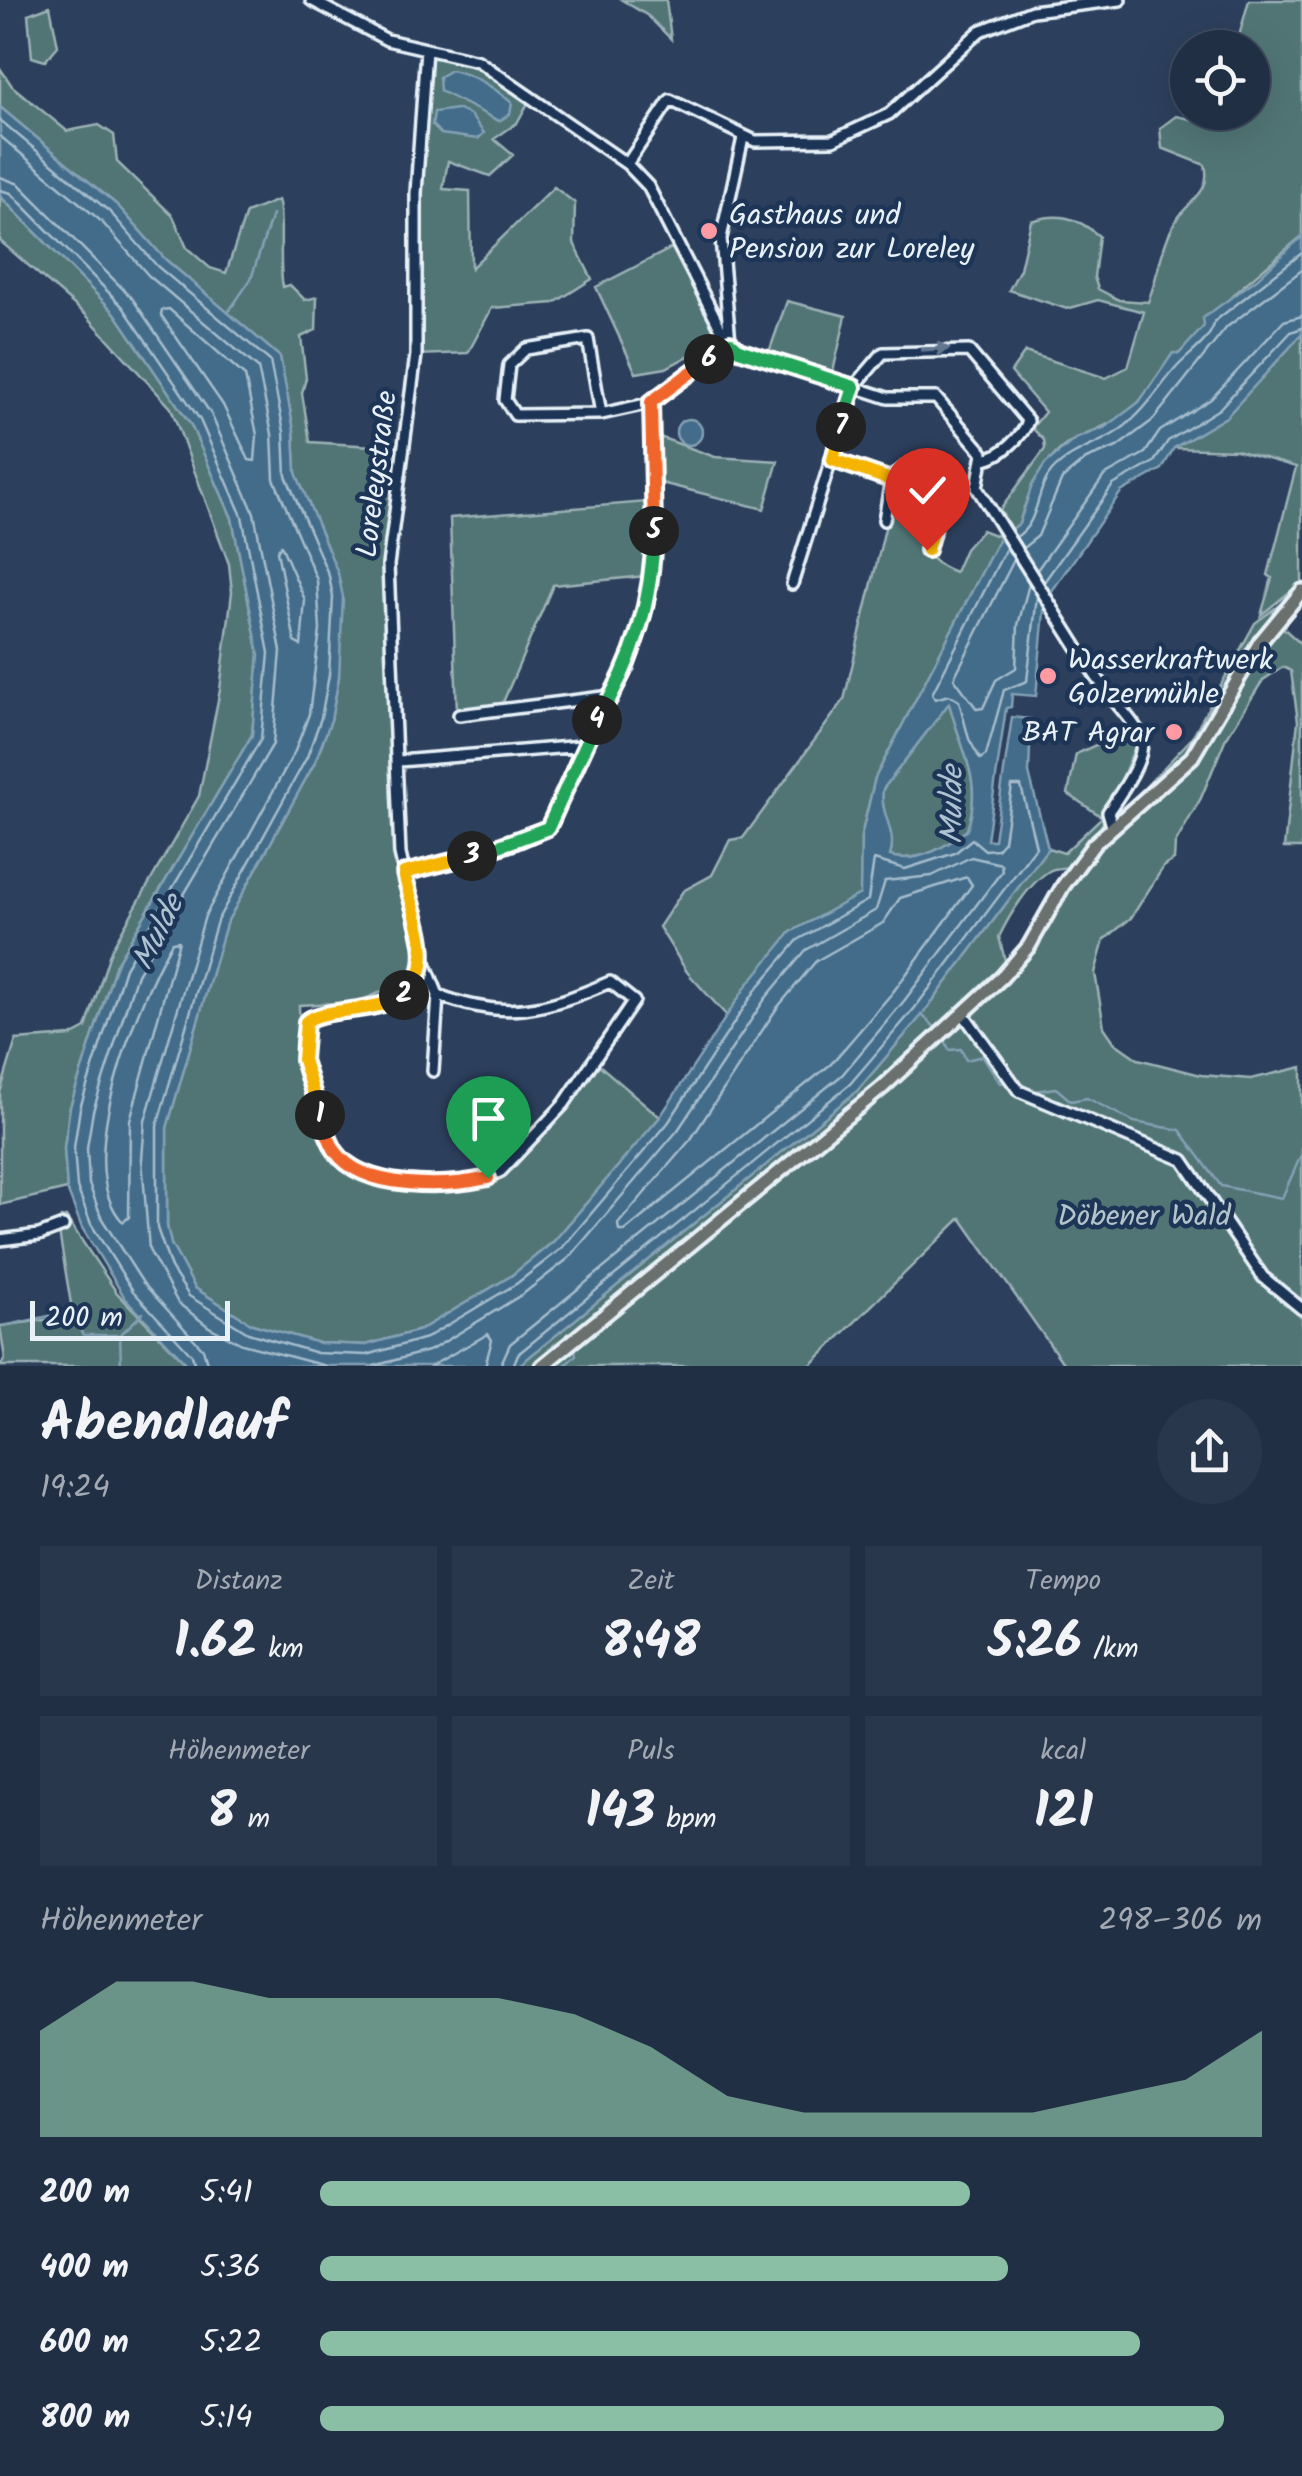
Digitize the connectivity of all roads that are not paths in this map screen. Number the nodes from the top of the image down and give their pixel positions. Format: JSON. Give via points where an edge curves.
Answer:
{"nodes":[{"id":1,"x":310,"y":0,"type":"edge"},
{"id":2,"x":1120,"y":0,"type":"edge"},
{"id":3,"x":426,"y":48,"type":"junction"},
{"id":4,"x":743,"y":138,"type":"junction"},
{"id":5,"x":627,"y":164,"type":"junction"},
{"id":6,"x":727,"y":301,"type":"junction"},
{"id":7,"x":708,"y":306,"type":"junction"},
{"id":8,"x":730,"y":342,"type":"junction"},
{"id":9,"x":854,"y":387,"type":"junction"},
{"id":10,"x":651,"y":402,"type":"junction"},
{"id":11,"x":600,"y":414,"type":"junction"},
{"id":12,"x":832,"y":458,"type":"junction"},
{"id":13,"x":984,"y":459,"type":"junction"},
{"id":14,"x":891,"y":480,"type":"junction"},
{"id":15,"x":884,"y":520,"type":"dead end"},
{"id":16,"x":927,"y":550,"type":"dead end"},
{"id":17,"x":792,"y":584,"type":"dead end"},
{"id":18,"x":1301,"y":594,"type":"edge"},
{"id":19,"x":611,"y":696,"type":"junction"},
{"id":20,"x":459,"y":716,"type":"dead end"},
{"id":21,"x":582,"y":746,"type":"junction"},
{"id":22,"x":399,"y":761,"type":"junction"},
{"id":23,"x":1112,"y":826,"type":"junction"},
{"id":24,"x":404,"y":873,"type":"junction"},
{"id":25,"x":425,"y":963,"type":"junction"},
{"id":26,"x":438,"y":995,"type":"junction"},
{"id":27,"x":964,"y":1015,"type":"junction"},
{"id":28,"x":433,"y":1071,"type":"dead end"},
{"id":29,"x":64,"y":1226,"type":"dead end"},
{"id":30,"x":32,"y":1237,"type":"junction"},
{"id":31,"x":0,"y":1240,"type":"edge"},
{"id":32,"x":46,"y":1244,"type":"dead end"},
{"id":33,"x":1302,"y":1309,"type":"edge"},
{"id":34,"x":542,"y":1366,"type":"edge"}],
"edges":[{"from":1,"to":3,"type":"street","via":[[387,40]]},
{"from":2,"to":4,"type":"street","via":[[1045,8],[971,37],[909,98],[865,129],[798,143]]},
{"from":3,"to":5,"type":"street","via":[[489,67]]},
{"from":3,"to":22,"type":"street","name":"Loreleystraße","via":[[416,193],[416,355],[388,550]]},
{"from":4,"to":5,"type":"street","via":[[670,100]]},
{"from":4,"to":6,"type":"street","via":[[721,238]]},
{"from":5,"to":7,"type":"street","via":[[648,186]]},
{"from":6,"to":7,"type":"street"},
{"from":6,"to":8,"type":"street"},
{"from":7,"to":8,"type":"street"},
{"from":8,"to":9,"type":"street"},
{"from":8,"to":10,"type":"street"},
{"from":9,"to":12,"type":"street"},
{"from":9,"to":13,"type":"street","via":[[888,398],[936,398]]},
{"from":9,"to":13,"type":"street","one_way":true,"via":[[883,353],[965,348],[1028,422]]},
{"from":10,"to":11,"type":"street"},
{"from":10,"to":19,"type":"street","via":[[651,583],[635,649]]},
{"from":11,"to":11,"type":"street","via":[[588,339],[526,349],[510,364],[505,400],[515,415]]},
{"from":12,"to":14,"type":"street"},
{"from":12,"to":17,"type":"street"},
{"from":13,"to":23,"type":"street","via":[[977,488],[1142,740],[1140,764],[1108,812]]},
{"from":14,"to":15,"type":"street"},
{"from":14,"to":16,"type":"street","via":[[910,466],[941,499]]},
{"from":18,"to":23,"type":"main road","via":[[1260,642],[1192,757]]},
{"from":19,"to":20,"type":"street"},
{"from":19,"to":21,"type":"street"},
{"from":21,"to":22,"type":"street"},
{"from":21,"to":24,"type":"street","via":[[548,828]]},
{"from":22,"to":24,"type":"street","name":"Loreleystraße"},
{"from":23,"to":27,"type":"main road","via":[[1063,886],[1029,946]]},
{"from":24,"to":25,"type":"street","name":"Loreleystraße"},
{"from":25,"to":26,"type":"street","name":"Loreleystraße"},
{"from":25,"to":26,"type":"street","via":[[417,983],[395,1001],[310,1017],[302,1038],[306,1072],[332,1144],[350,1165],[376,1177],[453,1183],[501,1171],[564,1104],[634,1001],[610,982],[510,1012]]},
{"from":26,"to":28,"type":"street","name":"Loreleystraße"},
{"from":27,"to":33,"type":"street","via":[[1027,1096],[1183,1160],[1263,1277]]},
{"from":27,"to":34,"type":"main road"},
{"from":29,"to":30,"type":"street"},
{"from":30,"to":31,"type":"street"},
{"from":30,"to":32,"type":"street"}]}
